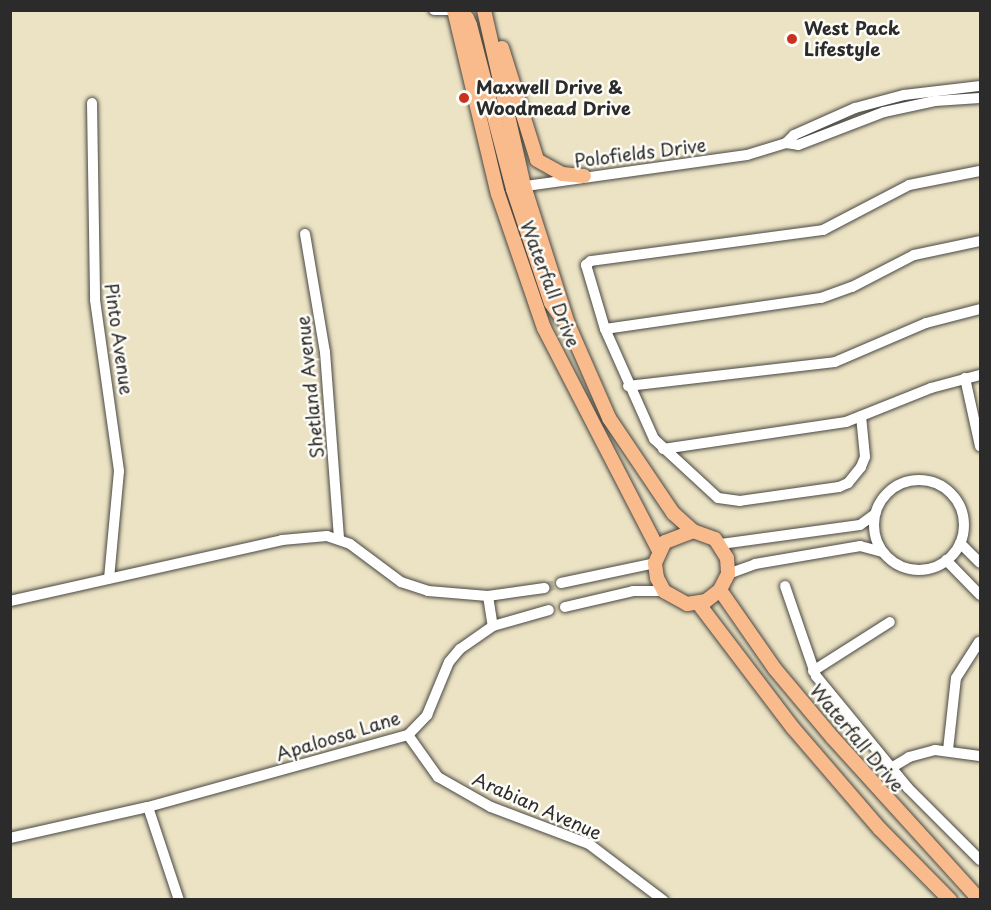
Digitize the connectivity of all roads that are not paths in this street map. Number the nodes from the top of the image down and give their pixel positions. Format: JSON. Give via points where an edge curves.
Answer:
{"nodes":[{"id":1,"x":434,"y":10,"type":"edge"},
{"id":2,"x":453,"y":10,"type":"edge"},
{"id":3,"x":485,"y":12,"type":"edge"},
{"id":4,"x":981,"y":86,"type":"edge"},
{"id":5,"x":981,"y":98,"type":"edge"},
{"id":6,"x":92,"y":103,"type":"dead end"},
{"id":7,"x":786,"y":144,"type":"junction"},
{"id":8,"x":981,"y":171,"type":"edge"},
{"id":9,"x":584,"y":176,"type":"junction"},
{"id":10,"x":519,"y":187,"type":"junction"},
{"id":11,"x":498,"y":194,"type":"junction"},
{"id":12,"x":304,"y":234,"type":"dead end"},
{"id":13,"x":981,"y":241,"type":"edge"},
{"id":14,"x":981,"y":309,"type":"edge"},
{"id":15,"x":605,"y":329,"type":"junction"},
{"id":16,"x":981,"y":375,"type":"edge"},
{"id":17,"x":965,"y":378,"type":"junction"},
{"id":18,"x":628,"y":386,"type":"junction"},
{"id":19,"x":861,"y":416,"type":"junction"},
{"id":20,"x":981,"y":446,"type":"edge"},
{"id":21,"x":663,"y":449,"type":"junction"},
{"id":22,"x":875,"y":514,"type":"junction"},
{"id":23,"x":693,"y":531,"type":"junction"},
{"id":24,"x":339,"y":539,"type":"junction"},
{"id":25,"x":960,"y":543,"type":"junction"},
{"id":26,"x":721,"y":544,"type":"junction"},
{"id":27,"x":882,"y":552,"type":"junction"},
{"id":28,"x":657,"y":557,"type":"junction"},
{"id":29,"x":946,"y":561,"type":"junction"},
{"id":30,"x":981,"y":563,"type":"edge"},
{"id":31,"x":728,"y":574,"type":"junction"},
{"id":32,"x":586,"y":578,"type":"junction"},
{"id":33,"x":109,"y":579,"type":"junction"},
{"id":34,"x":561,"y":584,"type":"tunnel mouth"},
{"id":35,"x":785,"y":586,"type":"dead end"},
{"id":36,"x":544,"y":588,"type":"tunnel mouth"},
{"id":37,"x":720,"y":590,"type":"junction"},
{"id":38,"x":664,"y":591,"type":"junction"},
{"id":39,"x":979,"y":594,"type":"edge"},
{"id":40,"x":489,"y":596,"type":"junction"},
{"id":41,"x":590,"y":600,"type":"junction"},
{"id":42,"x":10,"y":601,"type":"edge"},
{"id":43,"x":698,"y":603,"type":"junction"},
{"id":44,"x":565,"y":607,"type":"dead end"},
{"id":45,"x":549,"y":610,"type":"dead end"},
{"id":46,"x":890,"y":622,"type":"dead end"},
{"id":47,"x":493,"y":626,"type":"junction"},
{"id":48,"x":979,"y":642,"type":"dead end"},
{"id":49,"x":813,"y":671,"type":"junction"},
{"id":50,"x":408,"y":735,"type":"junction"},
{"id":51,"x":948,"y":750,"type":"junction"},
{"id":52,"x":981,"y":756,"type":"edge"},
{"id":53,"x":891,"y":768,"type":"junction"},
{"id":54,"x":148,"y":807,"type":"junction"},
{"id":55,"x":10,"y":838,"type":"edge"},
{"id":56,"x":981,"y":860,"type":"edge"},
{"id":57,"x":179,"y":900,"type":"edge"},
{"id":58,"x":663,"y":900,"type":"edge"},
{"id":59,"x":950,"y":900,"type":"edge"},
{"id":60,"x":980,"y":900,"type":"edge"}],
"edges":[{"from":1,"to":2,"type":"street"},
{"from":2,"to":10,"type":"main road","via":[[467,18],[470,25]]},
{"from":2,"to":11,"type":"main road","name":"Waterfall Drive"},
{"from":3,"to":9,"type":"main road","via":[[496,29],[537,160],[551,170]]},
{"from":3,"to":10,"type":"main road","name":"Waterfall Drive"},
{"from":4,"to":7,"type":"street","name":"Polofields Drive","via":[[904,95],[855,108],[794,135]]},
{"from":5,"to":7,"type":"street","name":"Polofields Drive","via":[[935,101],[884,112],[798,145]]},
{"from":6,"to":33,"type":"street","name":"Pinto Avenue","via":[[94,290],[119,471]]},
{"from":7,"to":9,"type":"street","name":"Polofields Drive","via":[[725,159]]},
{"from":8,"to":15,"type":"street","via":[[909,185],[823,230],[591,261],[585,269]]},
{"from":9,"to":10,"type":"street","name":"Polofields Drive"},
{"from":10,"to":11,"type":"street","name":"Polofields Drive"},
{"from":10,"to":23,"type":"main road","name":"Waterfall Drive","via":[[568,324],[609,418],[657,494]]},
{"from":11,"to":28,"type":"main road","name":"Waterfall Drive","via":[[554,349],[654,535]]},
{"from":12,"to":24,"type":"street","name":"Shetland Avenue","via":[[325,352]]},
{"from":13,"to":15,"type":"street","via":[[914,255],[852,287],[821,298]]},
{"from":14,"to":18,"type":"street","via":[[926,323],[835,362]]},
{"from":15,"to":18,"type":"street"},
{"from":16,"to":17,"type":"street"},
{"from":17,"to":19,"type":"street"},
{"from":17,"to":20,"type":"street"},
{"from":18,"to":21,"type":"street"},
{"from":19,"to":21,"type":"street"},
{"from":19,"to":21,"type":"street","via":[[865,445],[861,467],[839,487],[728,501],[704,488]]},
{"from":22,"to":25,"type":"street","via":[[893,489],[910,482],[930,482],[947,490],[959,505],[963,524]]},
{"from":22,"to":26,"type":"street","via":[[860,525]]},
{"from":22,"to":27,"type":"street","via":[[874,532]]},
{"from":23,"to":26,"type":"main road","via":[[705,533]]},
{"from":23,"to":28,"type":"main road","via":[[673,536]]},
{"from":24,"to":33,"type":"street","via":[[282,540]]},
{"from":24,"to":40,"type":"street","via":[[391,576],[418,588]]},
{"from":25,"to":29,"type":"street"},
{"from":25,"to":30,"type":"street"},
{"from":26,"to":31,"type":"main road"},
{"from":27,"to":29,"type":"street","via":[[898,565],[918,570]]},
{"from":27,"to":31,"type":"street","via":[[860,546],[755,564]]},
{"from":28,"to":32,"type":"street"},
{"from":28,"to":38,"type":"main road","via":[[657,578]]},
{"from":29,"to":39,"type":"street"},
{"from":31,"to":37,"type":"main road"},
{"from":32,"to":34,"type":"street"},
{"from":32,"to":41,"type":"street"},
{"from":33,"to":42,"type":"street"},
{"from":35,"to":49,"type":"street"},
{"from":36,"to":40,"type":"street"},
{"from":37,"to":43,"type":"main road"},
{"from":37,"to":60,"type":"main road","name":"Waterfall Drive","via":[[776,669],[861,772]]},
{"from":38,"to":41,"type":"street","via":[[633,591]]},
{"from":38,"to":43,"type":"main road","via":[[676,601]]},
{"from":40,"to":47,"type":"street"},
{"from":41,"to":44,"type":"street"},
{"from":43,"to":59,"type":"main road","via":[[793,728],[880,829]]},
{"from":45,"to":47,"type":"street"},
{"from":46,"to":49,"type":"street"},
{"from":47,"to":50,"type":"street","name":"Apaloosa Lane","via":[[453,656],[427,714]]},
{"from":48,"to":51,"type":"street","via":[[957,678]]},
{"from":49,"to":53,"type":"street"},
{"from":50,"to":54,"type":"street","name":"Apaloosa Lane"},
{"from":50,"to":58,"type":"street","name":"Arabian Avenue","via":[[438,777],[491,807],[589,844]]},
{"from":51,"to":52,"type":"street"},
{"from":51,"to":53,"type":"street","via":[[917,754]]},
{"from":53,"to":56,"type":"street"},
{"from":54,"to":55,"type":"street","name":"Apaloosa Lane"},
{"from":54,"to":57,"type":"street"}]}
